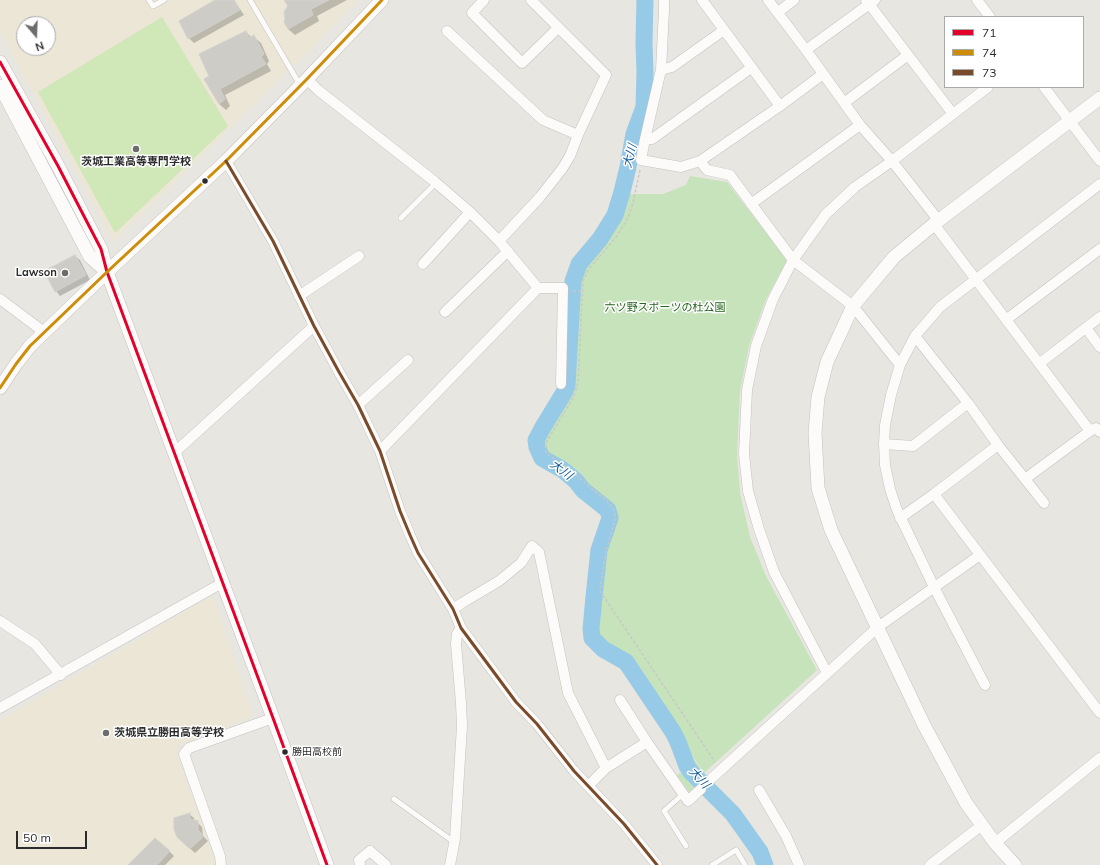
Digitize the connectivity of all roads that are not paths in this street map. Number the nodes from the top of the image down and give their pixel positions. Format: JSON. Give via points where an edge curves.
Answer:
{"nodes":[{"id":1,"x":149,"y":0,"type":"edge"},
{"id":2,"x":164,"y":0,"type":"edge"},
{"id":3,"x":250,"y":0,"type":"edge"},
{"id":4,"x":382,"y":0,"type":"edge"},
{"id":5,"x":484,"y":0,"type":"edge"},
{"id":6,"x":531,"y":0,"type":"edge"},
{"id":7,"x":664,"y":0,"type":"edge"},
{"id":8,"x":768,"y":0,"type":"edge"},
{"id":9,"x":794,"y":0,"type":"edge"},
{"id":10,"x":977,"y":0,"type":"edge"},
{"id":11,"x":705,"y":1,"type":"edge"},
{"id":12,"x":870,"y":1,"type":"edge"},
{"id":13,"x":778,"y":12,"type":"junction"},
{"id":14,"x":989,"y":16,"type":"edge"},
{"id":15,"x":558,"y":28,"type":"junction"},
{"id":16,"x":724,"y":30,"type":"junction"},
{"id":17,"x":447,"y":31,"type":"dead end"},
{"id":18,"x":806,"y":50,"type":"junction"},
{"id":19,"x":908,"y":55,"type":"junction"},
{"id":20,"x":0,"y":62,"type":"edge"},
{"id":21,"x":751,"y":68,"type":"junction"},
{"id":22,"x":661,"y":70,"type":"junction"},
{"id":23,"x":823,"y":74,"type":"junction"},
{"id":24,"x":304,"y":83,"type":"junction"},
{"id":25,"x":0,"y":88,"type":"edge"},
{"id":26,"x":987,"y":88,"type":"edge"},
{"id":27,"x":1045,"y":88,"type":"edge"},
{"id":28,"x":1100,"y":98,"type":"edge"},
{"id":29,"x":844,"y":103,"type":"junction"},
{"id":30,"x":780,"y":106,"type":"junction"},
{"id":31,"x":953,"y":114,"type":"junction"},
{"id":32,"x":1070,"y":121,"type":"junction"},
{"id":33,"x":860,"y":125,"type":"junction"},
{"id":34,"x":578,"y":135,"type":"junction"},
{"id":35,"x":645,"y":139,"type":"junction"},
{"id":36,"x":226,"y":161,"type":"junction"},
{"id":37,"x":700,"y":161,"type":"junction"},
{"id":38,"x":892,"y":161,"type":"junction"},
{"id":39,"x":1100,"y":161,"type":"edge"},
{"id":40,"x":436,"y":183,"type":"junction"},
{"id":41,"x":1100,"y":184,"type":"edge"},
{"id":42,"x":751,"y":204,"type":"junction"},
{"id":43,"x":470,"y":212,"type":"junction"},
{"id":44,"x":401,"y":218,"type":"dead end"},
{"id":45,"x":937,"y":222,"type":"junction"},
{"id":46,"x":499,"y":241,"type":"junction"},
{"id":47,"x":1100,"y":249,"type":"edge"},
{"id":48,"x":508,"y":251,"type":"junction"},
{"id":49,"x":359,"y":256,"type":"dead end"},
{"id":50,"x":793,"y":260,"type":"junction"},
{"id":51,"x":423,"y":264,"type":"dead end"},
{"id":52,"x":107,"y":272,"type":"junction"},
{"id":53,"x":977,"y":280,"type":"junction"},
{"id":54,"x":538,"y":288,"type":"junction"},
{"id":55,"x":299,"y":296,"type":"junction"},
{"id":56,"x":0,"y":299,"type":"edge"},
{"id":57,"x":853,"y":306,"type":"junction"},
{"id":58,"x":445,"y":312,"type":"dead end"},
{"id":59,"x":1100,"y":317,"type":"edge"},
{"id":60,"x":1007,"y":320,"type":"junction"},
{"id":61,"x":314,"y":326,"type":"junction"},
{"id":62,"x":1086,"y":328,"type":"junction"},
{"id":63,"x":44,"y":332,"type":"junction"},
{"id":64,"x":915,"y":336,"type":"junction"},
{"id":65,"x":1100,"y":347,"type":"edge"},
{"id":66,"x":408,"y":360,"type":"dead end"},
{"id":67,"x":1040,"y":363,"type":"junction"},
{"id":68,"x":900,"y":365,"type":"junction"},
{"id":69,"x":560,"y":384,"type":"dead end"},
{"id":70,"x":0,"y":388,"type":"edge"},
{"id":71,"x":968,"y":403,"type":"junction"},
{"id":72,"x":358,"y":405,"type":"junction"},
{"id":73,"x":1095,"y":432,"type":"edge"},
{"id":74,"x":884,"y":444,"type":"junction"},
{"id":75,"x":998,"y":445,"type":"junction"},
{"id":76,"x":380,"y":451,"type":"junction"},
{"id":77,"x":174,"y":453,"type":"junction"},
{"id":78,"x":1025,"y":479,"type":"junction"},
{"id":79,"x":934,"y":494,"type":"junction"},
{"id":80,"x":1044,"y":503,"type":"dead end"},
{"id":81,"x":900,"y":518,"type":"junction"},
{"id":82,"x":980,"y":555,"type":"junction"},
{"id":83,"x":222,"y":584,"type":"junction"},
{"id":84,"x":934,"y":587,"type":"junction"},
{"id":85,"x":453,"y":609,"type":"junction"},
{"id":86,"x":0,"y":621,"type":"edge"},
{"id":87,"x":878,"y":627,"type":"junction"},
{"id":88,"x":461,"y":628,"type":"junction"},
{"id":89,"x":827,"y":673,"type":"junction"},
{"id":90,"x":61,"y":675,"type":"junction"},
{"id":91,"x":985,"y":685,"type":"dead end"},
{"id":92,"x":620,"y":700,"type":"dead end"},
{"id":93,"x":0,"y":708,"type":"edge"},
{"id":94,"x":1100,"y":713,"type":"edge"},
{"id":95,"x":273,"y":718,"type":"junction"},
{"id":96,"x":647,"y":742,"type":"junction"},
{"id":97,"x":1100,"y":758,"type":"edge"},
{"id":98,"x":606,"y":768,"type":"junction"},
{"id":99,"x":712,"y":778,"type":"dead end"},
{"id":100,"x":588,"y":786,"type":"junction"},
{"id":101,"x":701,"y":789,"type":"dead end"},
{"id":102,"x":759,"y":790,"type":"dead end"},
{"id":103,"x":683,"y":794,"type":"junction"},
{"id":104,"x":394,"y":799,"type":"dead end"},
{"id":105,"x":982,"y":825,"type":"junction"},
{"id":106,"x":455,"y":843,"type":"junction"},
{"id":107,"x":995,"y":843,"type":"junction"},
{"id":108,"x":686,"y":846,"type":"dead end"},
{"id":109,"x":221,"y":865,"type":"edge"},
{"id":110,"x":326,"y":865,"type":"edge"},
{"id":111,"x":360,"y":865,"type":"edge"},
{"id":112,"x":386,"y":865,"type":"edge"},
{"id":113,"x":450,"y":865,"type":"edge"},
{"id":114,"x":657,"y":865,"type":"edge"},
{"id":115,"x":712,"y":865,"type":"edge"},
{"id":116,"x":744,"y":865,"type":"edge"},
{"id":117,"x":799,"y":865,"type":"edge"},
{"id":118,"x":930,"y":865,"type":"edge"},
{"id":119,"x":1015,"y":865,"type":"edge"}],
"edges":[{"from":1,"to":2,"type":"lane","via":[[153,6]]},
{"from":3,"to":24,"type":"lane"},
{"from":4,"to":24,"type":"street"},
{"from":5,"to":15,"type":"street","via":[[472,13],[522,64]]},
{"from":6,"to":15,"type":"street"},
{"from":7,"to":22,"type":"street"},
{"from":8,"to":13,"type":"street"},
{"from":9,"to":13,"type":"street"},
{"from":10,"to":14,"type":"street"},
{"from":11,"to":16,"type":"street"},
{"from":12,"to":18,"type":"street"},
{"from":12,"to":19,"type":"street"},
{"from":13,"to":18,"type":"street"},
{"from":15,"to":34,"type":"street","via":[[606,75]]},
{"from":16,"to":21,"type":"street"},
{"from":16,"to":22,"type":"street","via":[[672,67]]},
{"from":17,"to":34,"type":"street","via":[[543,120]]},
{"from":18,"to":23,"type":"street"},
{"from":19,"to":29,"type":"street"},
{"from":19,"to":31,"type":"street"},
{"from":20,"to":52,"type":"street","via":[[98,242]]},
{"from":21,"to":30,"type":"street"},
{"from":21,"to":35,"type":"street","via":[[652,139]]},
{"from":22,"to":35,"type":"street"},
{"from":23,"to":29,"type":"street"},
{"from":23,"to":30,"type":"street"},
{"from":24,"to":36,"type":"street"},
{"from":24,"to":40,"type":"street","via":[[318,90]]},
{"from":25,"to":52,"type":"street","via":[[90,257]]},
{"from":26,"to":31,"type":"street"},
{"from":27,"to":32,"type":"street"},
{"from":28,"to":32,"type":"street"},
{"from":29,"to":33,"type":"street"},
{"from":30,"to":37,"type":"street"},
{"from":31,"to":38,"type":"street"},
{"from":32,"to":39,"type":"street"},
{"from":32,"to":45,"type":"street"},
{"from":33,"to":38,"type":"street"},
{"from":33,"to":42,"type":"street"},
{"from":34,"to":46,"type":"street","via":[[562,169]]},
{"from":35,"to":37,"type":"street","via":[[642,160],[681,167]]},
{"from":36,"to":52,"type":"street"},
{"from":36,"to":55,"type":"street","via":[[273,241]]},
{"from":37,"to":42,"type":"street","via":[[707,170],[730,175]]},
{"from":38,"to":45,"type":"street"},
{"from":38,"to":50,"type":"street","via":[[855,187],[826,214]]},
{"from":40,"to":43,"type":"street"},
{"from":40,"to":44,"type":"lane"},
{"from":41,"to":53,"type":"street"},
{"from":42,"to":50,"type":"street"},
{"from":43,"to":46,"type":"street"},
{"from":43,"to":51,"type":"street"},
{"from":45,"to":53,"type":"street"},
{"from":45,"to":57,"type":"street","via":[[894,257]]},
{"from":46,"to":48,"type":"street"},
{"from":47,"to":60,"type":"street"},
{"from":48,"to":54,"type":"street"},
{"from":48,"to":58,"type":"street"},
{"from":49,"to":55,"type":"street"},
{"from":50,"to":57,"type":"street"},
{"from":50,"to":89,"type":"street","via":[[773,299],[756,346],[747,390],[744,454],[748,491],[774,572]]},
{"from":52,"to":63,"type":"street"},
{"from":52,"to":77,"type":"street"},
{"from":53,"to":60,"type":"street"},
{"from":53,"to":64,"type":"street","via":[[940,307]]},
{"from":54,"to":69,"type":"street","via":[[563,288]]},
{"from":54,"to":76,"type":"street"},
{"from":55,"to":61,"type":"street"},
{"from":56,"to":63,"type":"street"},
{"from":57,"to":68,"type":"street"},
{"from":57,"to":87,"type":"street","via":[[827,362],[818,397],[815,433],[818,488],[831,530]]},
{"from":59,"to":62,"type":"street"},
{"from":60,"to":67,"type":"street"},
{"from":61,"to":72,"type":"street"},
{"from":61,"to":77,"type":"street"},
{"from":62,"to":65,"type":"street"},
{"from":62,"to":67,"type":"street"},
{"from":63,"to":70,"type":"street","via":[[30,346]]},
{"from":64,"to":68,"type":"street"},
{"from":64,"to":71,"type":"street"},
{"from":66,"to":72,"type":"street"},
{"from":67,"to":73,"type":"street"},
{"from":68,"to":74,"type":"street","via":[[891,395]]},
{"from":71,"to":74,"type":"street","via":[[913,446]]},
{"from":71,"to":75,"type":"street"},
{"from":72,"to":76,"type":"street"},
{"from":73,"to":78,"type":"street"},
{"from":74,"to":81,"type":"street","via":[[885,465]]},
{"from":75,"to":78,"type":"street"},
{"from":75,"to":79,"type":"street"},
{"from":76,"to":85,"type":"street","via":[[400,511],[418,553]]},
{"from":77,"to":83,"type":"street"},
{"from":78,"to":80,"type":"street"},
{"from":79,"to":81,"type":"street"},
{"from":79,"to":82,"type":"street"},
{"from":81,"to":84,"type":"street"},
{"from":82,"to":84,"type":"street"},
{"from":82,"to":94,"type":"street"},
{"from":83,"to":90,"type":"street"},
{"from":83,"to":95,"type":"street"},
{"from":84,"to":87,"type":"street"},
{"from":84,"to":91,"type":"street"},
{"from":85,"to":88,"type":"street"},
{"from":85,"to":98,"type":"street","via":[[499,582],[520,563],[532,546],[539,552],[568,693]]},
{"from":86,"to":90,"type":"street","via":[[35,644]]},
{"from":87,"to":89,"type":"street"},
{"from":87,"to":105,"type":"street","via":[[924,725],[966,803]]},
{"from":88,"to":100,"type":"street","via":[[516,702]]},
{"from":88,"to":106,"type":"street","via":[[457,634],[456,644],[462,726]]},
{"from":89,"to":99,"type":"street"},
{"from":90,"to":93,"type":"street"},
{"from":92,"to":96,"type":"street"},
{"from":95,"to":109,"type":"street","via":[[189,748],[184,754]]},
{"from":95,"to":110,"type":"street"},
{"from":96,"to":98,"type":"street"},
{"from":96,"to":103,"type":"street"},
{"from":97,"to":107,"type":"street"},
{"from":98,"to":100,"type":"street"},
{"from":100,"to":114,"type":"street","via":[[624,824]]},
{"from":101,"to":103,"type":"street","via":[[688,801]]},
{"from":102,"to":117,"type":"street","via":[[786,836]]},
{"from":103,"to":108,"type":"lane","via":[[664,811]]},
{"from":104,"to":106,"type":"lane"},
{"from":105,"to":107,"type":"street"},
{"from":105,"to":118,"type":"street"},
{"from":106,"to":113,"type":"street"},
{"from":107,"to":119,"type":"street"},
{"from":111,"to":112,"type":"street","via":[[359,860],[370,851]]},
{"from":115,"to":116,"type":"lane","via":[[736,850]]}]}
